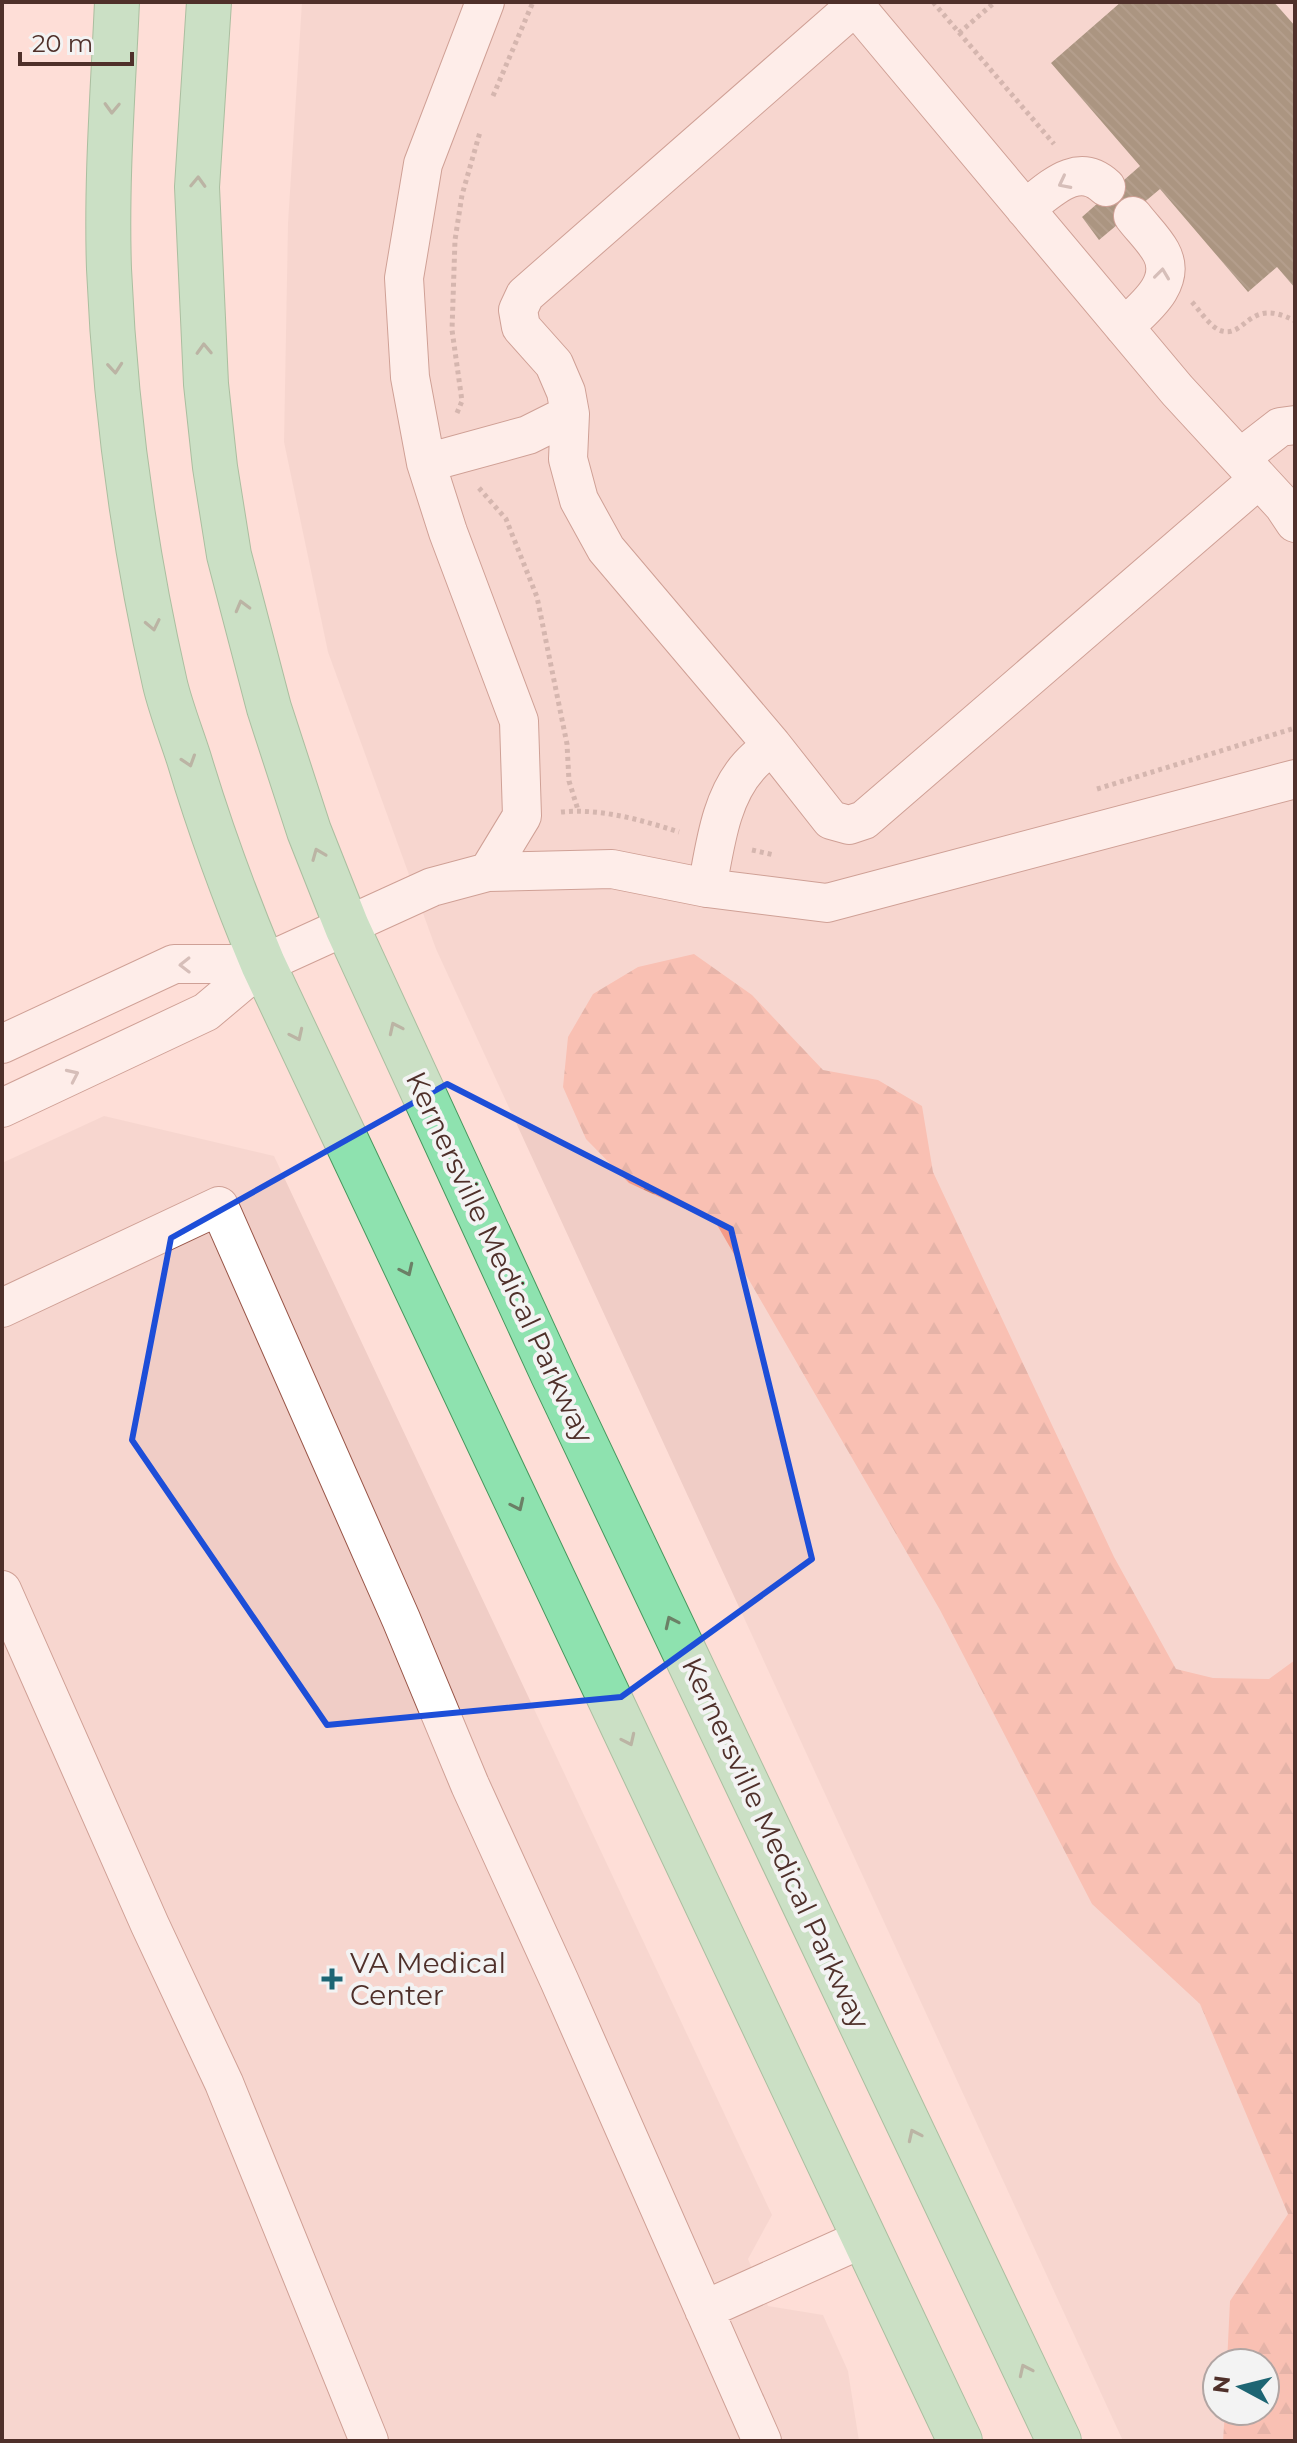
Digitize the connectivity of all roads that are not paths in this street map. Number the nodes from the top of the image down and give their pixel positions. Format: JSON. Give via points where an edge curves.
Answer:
{"nodes":[{"id":1,"x":117,"y":2,"type":"edge"},
{"id":2,"x":209,"y":2,"type":"edge"},
{"id":3,"x":485,"y":2,"type":"edge"},
{"id":4,"x":854,"y":4,"type":"edge"},
{"id":5,"x":1106,"y":187,"type":"dead end"},
{"id":6,"x":1025,"y":209,"type":"junction"},
{"id":7,"x":1133,"y":216,"type":"dead end"},
{"id":8,"x":1124,"y":327,"type":"junction"},
{"id":9,"x":570,"y":414,"type":"junction"},
{"id":10,"x":1295,"y":425,"type":"edge"},
{"id":11,"x":426,"y":463,"type":"junction"},
{"id":12,"x":1249,"y":469,"type":"junction"},
{"id":13,"x":1295,"y":523,"type":"edge"},
{"id":14,"x":772,"y":745,"type":"junction"},
{"id":15,"x":1295,"y":779,"type":"edge"},
{"id":16,"x":488,"y":872,"type":"junction"},
{"id":17,"x":707,"y":888,"type":"junction"},
{"id":18,"x":347,"y":927,"type":"junction"},
{"id":19,"x":263,"y":964,"type":"junction"},
{"id":20,"x":2,"y":1044,"type":"edge"},
{"id":21,"x":2,"y":1108,"type":"edge"},
{"id":22,"x":2,"y":1308,"type":"edge"},
{"id":23,"x":2,"y":1590,"type":"edge"},
{"id":24,"x":864,"y":2238,"type":"junction"},
{"id":25,"x":704,"y":2310,"type":"junction"},
{"id":26,"x":369,"y":2441,"type":"edge"},
{"id":27,"x":762,"y":2441,"type":"edge"},
{"id":28,"x":960,"y":2441,"type":"edge"},
{"id":29,"x":1059,"y":2441,"type":"edge"}],
"edges":[{"from":1,"to":19,"type":"main road","one_way":true,"via":[[109,266],[114,366],[136,539],[166,687],[228,878]]},
{"from":18,"to":2,"type":"main road","name":"Kernersville Medical Parkway","one_way":true,"via":[[269,708],[229,555],[215,467],[197,187]]},
{"from":3,"to":11,"type":"street","via":[[423,164],[404,278],[410,377]]},
{"from":4,"to":6,"type":"street"},
{"from":4,"to":9,"type":"street","via":[[525,295],[518,310],[521,327],[554,364]]},
{"from":5,"to":6,"type":"street","one_way":true,"via":[[1095,177],[1073,177]]},
{"from":6,"to":8,"type":"street"},
{"from":8,"to":7,"type":"street","one_way":true,"via":[[1153,299],[1165,267],[1162,253]]},
{"from":8,"to":12,"type":"street"},
{"from":9,"to":11,"type":"street","via":[[528,435]]},
{"from":9,"to":14,"type":"street","via":[[568,459],[579,500],[606,549]]},
{"from":10,"to":12,"type":"street","via":[[1280,427]]},
{"from":11,"to":16,"type":"street","via":[[519,721],[522,816]]},
{"from":12,"to":13,"type":"street"},
{"from":12,"to":14,"type":"street","via":[[864,820],[849,825],[831,820]]},
{"from":14,"to":17,"type":"street","via":[[748,766],[732,791]]},
{"from":15,"to":17,"type":"street","via":[[827,903]]},
{"from":16,"to":17,"type":"street","via":[[612,869]]},
{"from":16,"to":18,"type":"street","via":[[432,887]]},
{"from":18,"to":19,"type":"street"},
{"from":29,"to":18,"type":"main road","name":"Kernersville Medical Parkway","one_way":true,"via":[[553,1375]]},
{"from":19,"to":20,"type":"street","one_way":true,"via":[[174,964]]},
{"from":21,"to":19,"type":"street","one_way":true,"via":[[206,1012]]},
{"from":19,"to":24,"type":"main road","one_way":true},
{"from":22,"to":25,"type":"street","via":[[219,1206]]},
{"from":23,"to":26,"type":"street","via":[[224,2083]]},
{"from":24,"to":25,"type":"street"},
{"from":24,"to":28,"type":"main road"},
{"from":25,"to":27,"type":"street"}]}
